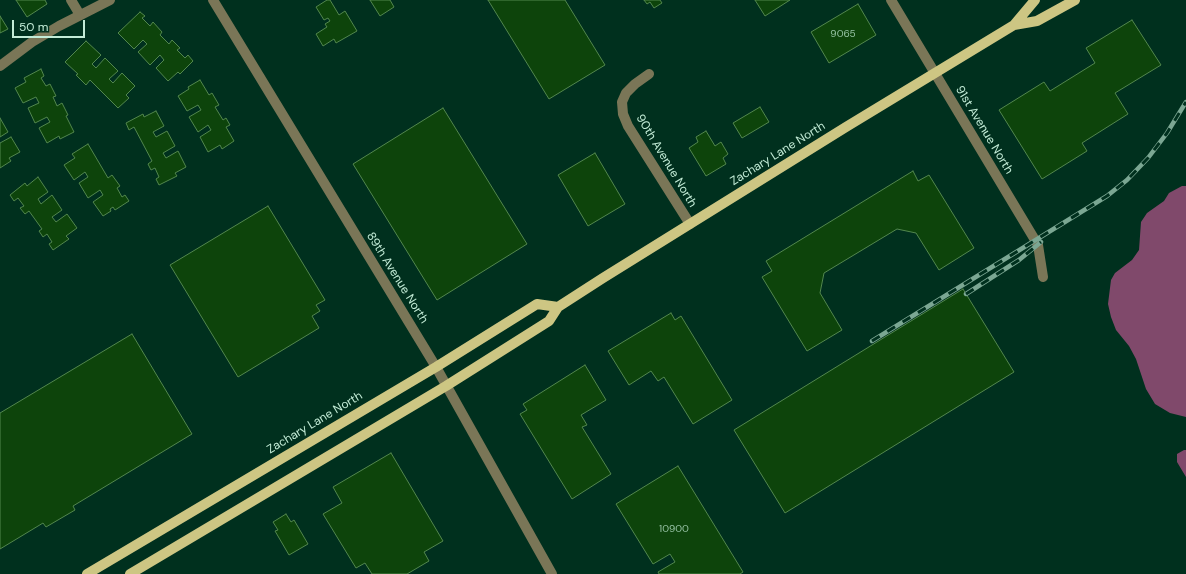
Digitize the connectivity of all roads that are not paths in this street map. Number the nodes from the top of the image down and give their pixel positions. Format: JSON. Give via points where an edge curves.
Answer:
{"nodes":[{"id":1,"x":71,"y":0,"type":"edge"},
{"id":2,"x":110,"y":0,"type":"edge"},
{"id":3,"x":212,"y":0,"type":"edge"},
{"id":4,"x":891,"y":0,"type":"edge"},
{"id":5,"x":1035,"y":0,"type":"edge"},
{"id":6,"x":1075,"y":0,"type":"edge"},
{"id":7,"x":80,"y":15,"type":"junction"},
{"id":8,"x":1014,"y":25,"type":"junction"},
{"id":9,"x":0,"y":66,"type":"edge"},
{"id":10,"x":935,"y":73,"type":"junction"},
{"id":11,"x":649,"y":74,"type":"dead end"},
{"id":12,"x":690,"y":224,"type":"junction"},
{"id":13,"x":1043,"y":277,"type":"dead end"},
{"id":14,"x":558,"y":307,"type":"junction"},
{"id":15,"x":436,"y":367,"type":"junction"},
{"id":16,"x":446,"y":386,"type":"junction"},
{"id":17,"x":87,"y":574,"type":"edge"},
{"id":18,"x":130,"y":574,"type":"edge"},
{"id":19,"x":552,"y":574,"type":"edge"}],
"edges":[{"from":1,"to":7,"type":"street"},
{"from":2,"to":7,"type":"street"},
{"from":3,"to":15,"type":"street","name":"89th Avenue North"},
{"from":4,"to":10,"type":"street","name":"91st Avenue North"},
{"from":5,"to":8,"type":"main road","name":"Zachary Lane North"},
{"from":6,"to":8,"type":"main road","name":"Zachary Lane North","via":[[1037,22]]},
{"from":7,"to":9,"type":"street","via":[[32,42]]},
{"from":8,"to":10,"type":"main road","name":"Zachary Lane North"},
{"from":10,"to":12,"type":"main road","name":"Zachary Lane North"},
{"from":10,"to":13,"type":"street","name":"91st Avenue North","via":[[1038,245]]},
{"from":11,"to":12,"type":"street","name":"90th Avenue North","via":[[626,93],[622,102],[623,114]]},
{"from":12,"to":14,"type":"main road","name":"Zachary Lane North"},
{"from":14,"to":15,"type":"main road","name":"Zachary Lane North","via":[[537,304]]},
{"from":14,"to":16,"type":"main road","name":"Zachary Lane North","via":[[549,321]]},
{"from":15,"to":16,"type":"street","name":"89th Avenue North"},
{"from":15,"to":17,"type":"main road","name":"Zachary Lane North"},
{"from":16,"to":18,"type":"main road","name":"Zachary Lane North"},
{"from":16,"to":19,"type":"street","name":"89th Avenue North"}]}
